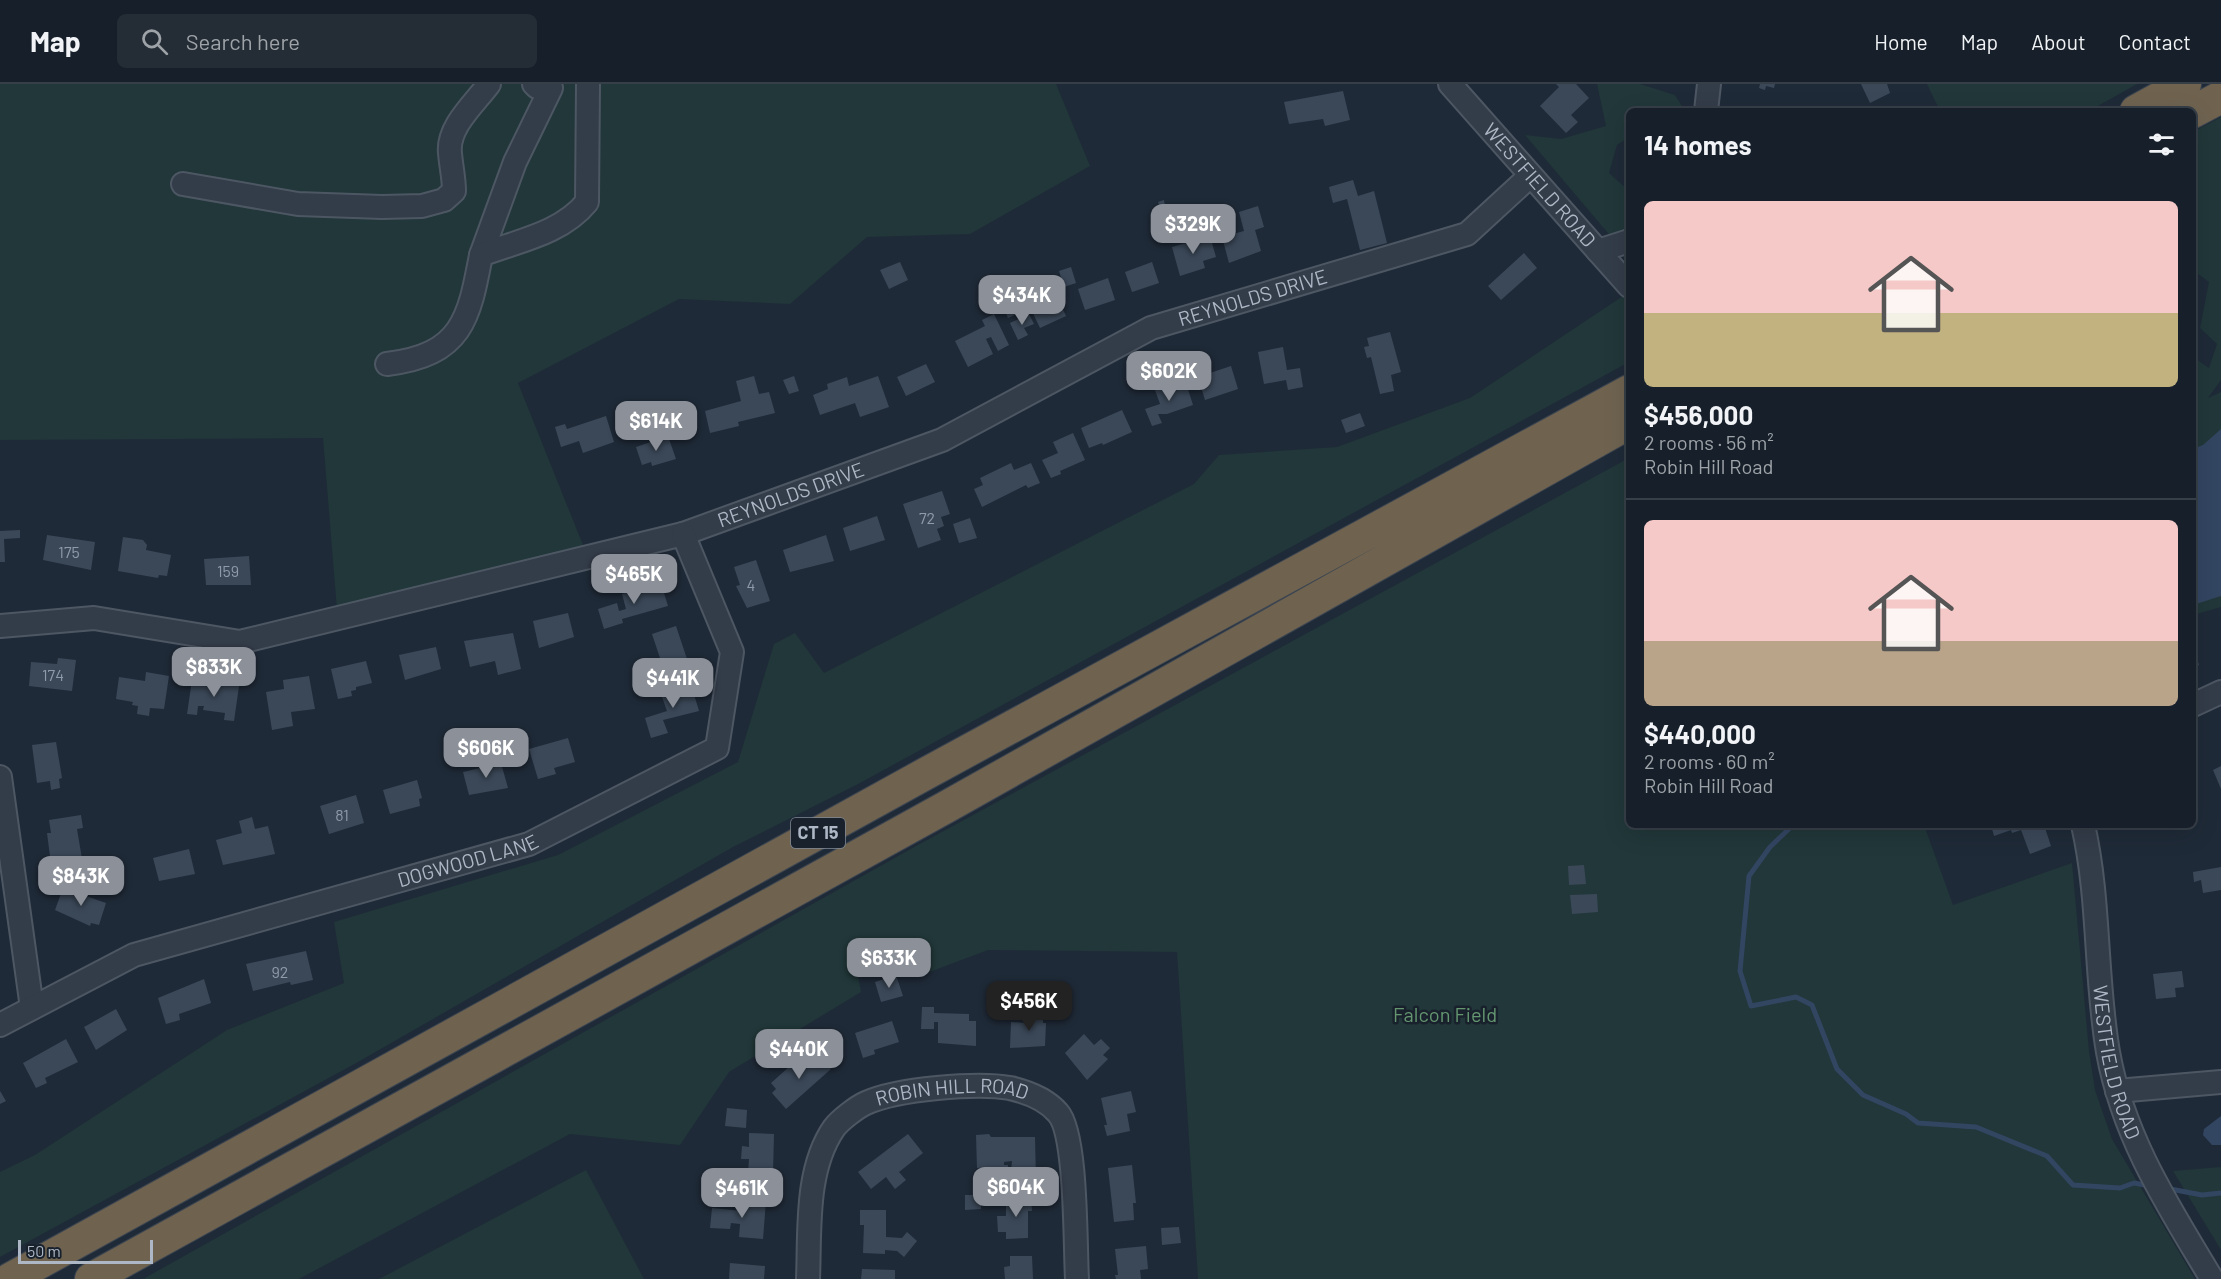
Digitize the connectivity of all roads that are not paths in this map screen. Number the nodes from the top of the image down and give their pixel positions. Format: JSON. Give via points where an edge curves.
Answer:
{"nodes":[{"id":1,"x":489,"y":84,"type":"edge"},
{"id":2,"x":534,"y":84,"type":"edge"},
{"id":3,"x":588,"y":84,"type":"edge"},
{"id":4,"x":1450,"y":84,"type":"edge"},
{"id":5,"x":1709,"y":84,"type":"edge"},
{"id":6,"x":2185,"y":84,"type":"edge"},
{"id":7,"x":2221,"y":97,"type":"edge"},
{"id":8,"x":1706,"y":108,"type":"edge"},
{"id":9,"x":2141,"y":108,"type":"edge"},
{"id":10,"x":2196,"y":110,"type":"edge"},
{"id":11,"x":1530,"y":176,"type":"junction"},
{"id":12,"x":183,"y":184,"type":"dead end"},
{"id":13,"x":1626,"y":242,"type":"edge"},
{"id":14,"x":1598,"y":250,"type":"junction"},
{"id":15,"x":481,"y":255,"type":"junction"},
{"id":16,"x":1626,"y":283,"type":"edge"},
{"id":17,"x":387,"y":364,"type":"dead end"},
{"id":18,"x":1626,"y":393,"type":"edge"},
{"id":19,"x":1626,"y":425,"type":"edge"},
{"id":20,"x":683,"y":534,"type":"junction"},
{"id":21,"x":0,"y":626,"type":"edge"},
{"id":22,"x":2221,"y":692,"type":"edge"},
{"id":23,"x":2196,"y":704,"type":"edge"},
{"id":24,"x":0,"y":777,"type":"edge"},
{"id":25,"x":2083,"y":828,"type":"edge"},
{"id":26,"x":32,"y":1008,"type":"junction"},
{"id":27,"x":0,"y":1025,"type":"edge"},
{"id":28,"x":2221,"y":1082,"type":"edge"},
{"id":29,"x":2117,"y":1091,"type":"junction"},
{"id":30,"x":10,"y":1279,"type":"edge"},
{"id":31,"x":91,"y":1279,"type":"edge"},
{"id":32,"x":808,"y":1279,"type":"edge"},
{"id":33,"x":1077,"y":1279,"type":"edge"},
{"id":34,"x":2212,"y":1279,"type":"edge"}],
"edges":[{"from":1,"to":12,"type":"street","via":[[460,121],[452,139],[449,152],[454,191],[444,200],[412,206],[298,204]]},
{"from":2,"to":15,"type":"street","via":[[551,88],[515,162]]},
{"from":3,"to":15,"type":"street","via":[[587,202],[576,216],[554,228]]},
{"from":4,"to":11,"type":"street","name":"WESTFIELD ROAD"},
{"from":5,"to":8,"type":"street"},
{"from":6,"to":9,"type":"highway"},
{"from":7,"to":10,"type":"highway"},
{"from":11,"to":14,"type":"street","name":"WESTFIELD ROAD"},
{"from":11,"to":20,"type":"street","name":"REYNOLDS DRIVE","via":[[1467,234],[1151,328],[942,440]]},
{"from":13,"to":14,"type":"street"},
{"from":14,"to":16,"type":"street","name":"WESTFIELD ROAD"},
{"from":15,"to":17,"type":"street","via":[[472,304],[462,327],[440,347],[409,361]]},
{"from":18,"to":30,"type":"highway","number":"CT 15"},
{"from":19,"to":31,"type":"highway","number":"CT 15","via":[[948,806]]},
{"from":20,"to":21,"type":"street","name":"REYNOLDS DRIVE","via":[[240,642],[94,618]]},
{"from":20,"to":26,"type":"street","name":"DOGWOOD LANE","via":[[732,651],[717,748],[529,844],[134,955]]},
{"from":22,"to":23,"type":"street"},
{"from":24,"to":26,"type":"street"},
{"from":25,"to":29,"type":"street","name":"WESTFIELD ROAD","via":[[2108,1051]]},
{"from":26,"to":27,"type":"street","name":"DOGWOOD LANE"},
{"from":28,"to":29,"type":"street"},
{"from":29,"to":34,"type":"street","name":"WESTFIELD ROAD","via":[[2144,1165]]},
{"from":32,"to":33,"type":"street","name":"ROBIN HILL ROAD","via":[[812,1194],[821,1154],[835,1127],[866,1103],[957,1086],[1010,1088],[1039,1098],[1059,1114],[1069,1138]]}]}
